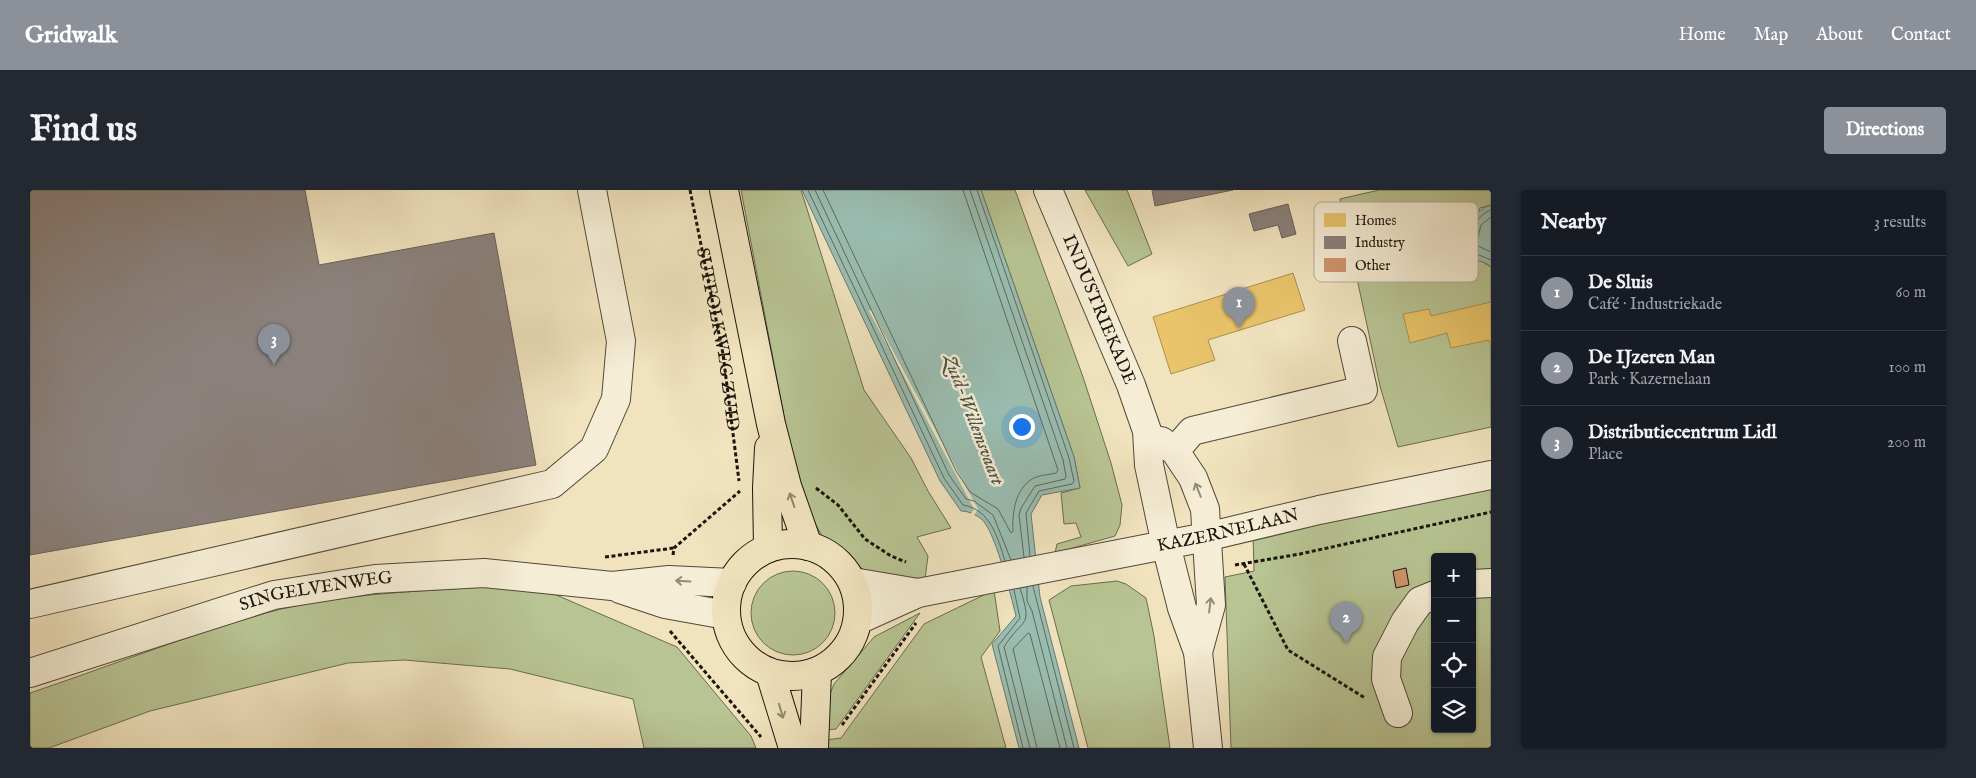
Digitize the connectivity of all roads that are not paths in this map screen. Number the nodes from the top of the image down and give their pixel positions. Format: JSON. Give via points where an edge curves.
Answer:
{"nodes":[{"id":1,"x":592,"y":190,"type":"edge"},
{"id":2,"x":724,"y":190,"type":"edge"},
{"id":3,"x":1048,"y":190,"type":"edge"},
{"id":4,"x":1352,"y":341,"type":"dead end"},
{"id":5,"x":1147,"y":431,"type":"junction"},
{"id":6,"x":1176,"y":451,"type":"junction"},
{"id":7,"x":1491,"y":475,"type":"edge"},
{"id":8,"x":777,"y":487,"type":"junction"},
{"id":9,"x":1206,"y":537,"type":"junction"},
{"id":10,"x":1166,"y":545,"type":"junction"},
{"id":11,"x":808,"y":546,"type":"junction"},
{"id":12,"x":768,"y":548,"type":"junction"},
{"id":13,"x":853,"y":582,"type":"junction"},
{"id":14,"x":732,"y":583,"type":"junction"},
{"id":15,"x":1491,"y":583,"type":"edge"},
{"id":16,"x":1476,"y":584,"type":"edge"},
{"id":17,"x":612,"y":586,"type":"junction"},
{"id":18,"x":918,"y":593,"type":"junction"},
{"id":19,"x":1431,"y":597,"type":"edge"},
{"id":20,"x":30,"y":604,"type":"edge"},
{"id":21,"x":726,"y":615,"type":"junction"},
{"id":22,"x":858,"y":620,"type":"junction"},
{"id":23,"x":1198,"y":652,"type":"junction"},
{"id":24,"x":817,"y":672,"type":"junction"},
{"id":25,"x":30,"y":673,"type":"edge"},
{"id":26,"x":770,"y":673,"type":"junction"},
{"id":27,"x":1398,"y":713,"type":"road end"},
{"id":28,"x":795,"y":742,"type":"edge"},
{"id":29,"x":1208,"y":748,"type":"edge"}],
"edges":[{"from":1,"to":20,"type":"street","via":[[621,341],[616,399],[594,449],[552,484]]},
{"from":2,"to":8,"type":"main road","name":"SUFFOLKWEG ZUID","via":[[771,424]]},
{"from":3,"to":5,"type":"street","name":"INDUSTRIEKADE","via":[[1131,385]]},
{"from":4,"to":6,"type":"street","via":[[1362,390],[1192,431]]},
{"from":5,"to":6,"type":"street"},
{"from":5,"to":10,"type":"street","name":"INDUSTRIEKADE","via":[[1149,465]]},
{"from":9,"to":6,"type":"street","one_way":true,"via":[[1205,509],[1193,478]]},
{"from":7,"to":9,"type":"street","name":"KAZERNELAAN"},
{"from":11,"to":8,"type":"main road","name":"SUFFOLKWEG ZUID","one_way":true},
{"from":8,"to":12,"type":"main road","name":"SUFFOLKWEG ZUID"},
{"from":9,"to":10,"type":"street","name":"KAZERNELAAN"},
{"from":23,"to":9,"type":"street","one_way":true,"via":[[1211,604]]},
{"from":10,"to":18,"type":"street","name":"KAZERNELAAN"},
{"from":10,"to":23,"type":"street","name":"INDUSTRIEKADE","via":[[1182,608]]},
{"from":11,"to":12,"type":"main road","via":[[788,544]]},
{"from":11,"to":13,"type":"main road","via":[[826,553],[842,566]]},
{"from":12,"to":14,"type":"main road","via":[[741,568]]},
{"from":13,"to":18,"type":"street","name":"KAZERNELAAN"},
{"from":13,"to":22,"type":"main road"},
{"from":14,"to":17,"type":"street","name":"SINGELVENWEG","one_way":true,"via":[[669,580]]},
{"from":14,"to":21,"type":"main road"},
{"from":15,"to":16,"type":"street"},
{"from":17,"to":21,"type":"street","name":"SINGELVENWEG","via":[[665,604]]},
{"from":17,"to":25,"type":"street","name":"SINGELVENWEG","via":[[484,572],[366,580],[274,595]]},
{"from":18,"to":22,"type":"street","name":"KAZERNELAAN"},
{"from":19,"to":27,"type":"street","via":[[1420,601],[1387,657],[1386,679]]},
{"from":21,"to":26,"type":"main road","via":[[730,634],[739,651]]},
{"from":22,"to":24,"type":"main road","via":[[851,642],[837,660]]},
{"from":23,"to":29,"type":"street"},
{"from":24,"to":26,"type":"main road","via":[[794,677]]},
{"from":24,"to":28,"type":"main road"},
{"from":26,"to":28,"type":"main road","one_way":true}]}
